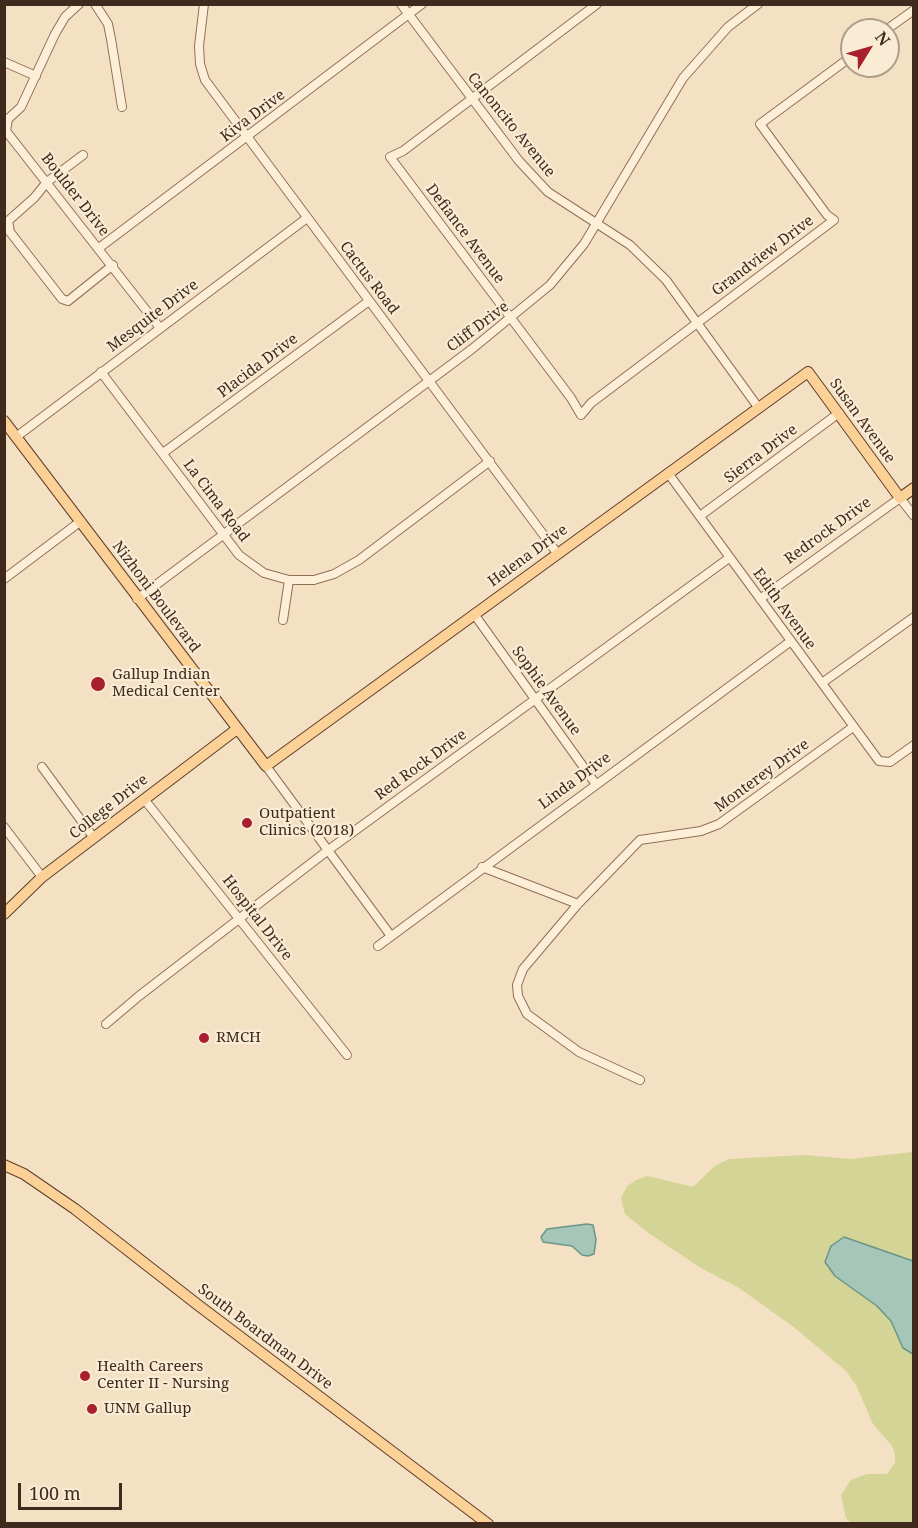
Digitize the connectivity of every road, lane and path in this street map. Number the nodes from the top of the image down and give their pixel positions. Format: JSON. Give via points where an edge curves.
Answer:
{"nodes":[{"id":1,"x":79,"y":4,"type":"edge"},
{"id":2,"x":95,"y":4,"type":"edge"},
{"id":3,"x":204,"y":4,"type":"edge"},
{"id":4,"x":401,"y":4,"type":"edge"},
{"id":5,"x":422,"y":4,"type":"edge"},
{"id":6,"x":597,"y":4,"type":"edge"},
{"id":7,"x":758,"y":4,"type":"edge"},
{"id":8,"x":914,"y":10,"type":"edge"},
{"id":9,"x":409,"y":15,"type":"junction"},
{"id":10,"x":900,"y":20,"type":"edge"},
{"id":11,"x":4,"y":62,"type":"edge"},
{"id":12,"x":840,"y":65,"type":"edge"},
{"id":13,"x":36,"y":76,"type":"junction"},
{"id":14,"x":471,"y":99,"type":"junction"},
{"id":15,"x":122,"y":106,"type":"dead end"},
{"id":16,"x":247,"y":137,"type":"junction"},
{"id":17,"x":83,"y":155,"type":"dead end"},
{"id":18,"x":47,"y":182,"type":"junction"},
{"id":19,"x":307,"y":218,"type":"junction"},
{"id":20,"x":596,"y":223,"type":"junction"},
{"id":21,"x":99,"y":248,"type":"junction"},
{"id":22,"x":112,"y":265,"type":"junction"},
{"id":23,"x":369,"y":301,"type":"junction"},
{"id":24,"x":512,"y":318,"type":"junction"},
{"id":25,"x":698,"y":322,"type":"junction"},
{"id":26,"x":160,"y":328,"type":"junction"},
{"id":27,"x":101,"y":372,"type":"junction"},
{"id":28,"x":808,"y":372,"type":"joint"},
{"id":29,"x":429,"y":381,"type":"junction"},
{"id":30,"x":758,"y":407,"type":"junction"},
{"id":31,"x":839,"y":413,"type":"junction"},
{"id":32,"x":581,"y":415,"type":"joint"},
{"id":33,"x":4,"y":422,"type":"edge"},
{"id":34,"x":16,"y":437,"type":"junction"},
{"id":35,"x":163,"y":453,"type":"junction"},
{"id":36,"x":490,"y":461,"type":"junction"},
{"id":37,"x":668,"y":472,"type":"junction"},
{"id":38,"x":914,"y":489,"type":"edge"},
{"id":39,"x":900,"y":498,"type":"junction"},
{"id":40,"x":700,"y":516,"type":"junction"},
{"id":41,"x":914,"y":516,"type":"edge"},
{"id":42,"x":81,"y":521,"type":"junction"},
{"id":43,"x":223,"y":535,"type":"junction"},
{"id":44,"x":557,"y":553,"type":"junction"},
{"id":45,"x":729,"y":558,"type":"junction"},
{"id":46,"x":4,"y":579,"type":"edge"},
{"id":47,"x":289,"y":580,"type":"junction"},
{"id":48,"x":137,"y":599,"type":"junction"},
{"id":49,"x":760,"y":599,"type":"junction"},
{"id":50,"x":474,"y":614,"type":"junction"},
{"id":51,"x":914,"y":617,"type":"edge"},
{"id":52,"x":283,"y":620,"type":"dead end"},
{"id":53,"x":791,"y":641,"type":"junction"},
{"id":54,"x":822,"y":683,"type":"junction"},
{"id":55,"x":535,"y":699,"type":"junction"},
{"id":56,"x":853,"y":727,"type":"junction"},
{"id":57,"x":237,"y":729,"type":"junction"},
{"id":58,"x":914,"y":745,"type":"edge"},
{"id":59,"x":266,"y":766,"type":"junction"},
{"id":60,"x":42,"y":767,"type":"dead end"},
{"id":61,"x":595,"y":783,"type":"junction"},
{"id":62,"x":144,"y":799,"type":"junction"},
{"id":63,"x":4,"y":827,"type":"edge"},
{"id":64,"x":94,"y":838,"type":"junction"},
{"id":65,"x":327,"y":851,"type":"junction"},
{"id":66,"x":482,"y":867,"type":"junction"},
{"id":67,"x":42,"y":877,"type":"junction"},
{"id":68,"x":578,"y":904,"type":"junction"},
{"id":69,"x":4,"y":914,"type":"edge"},
{"id":70,"x":240,"y":918,"type":"junction"},
{"id":71,"x":391,"y":936,"type":"junction"},
{"id":72,"x":378,"y":946,"type":"dead end"},
{"id":73,"x":106,"y":1024,"type":"dead end"},
{"id":74,"x":347,"y":1055,"type":"dead end"},
{"id":75,"x":640,"y":1080,"type":"dead end"},
{"id":76,"x":4,"y":1165,"type":"edge"},
{"id":77,"x":488,"y":1524,"type":"edge"}],
"edges":[{"from":1,"to":13,"type":"street","via":[[65,17]]},
{"from":2,"to":15,"type":"street","via":[[110,32]]},
{"from":3,"to":16,"type":"street","name":"Cactus Road","via":[[200,64],[205,80]]},
{"from":4,"to":9,"type":"street","name":"Canoncito Avenue"},
{"from":5,"to":9,"type":"street","name":"Kiva Drive"},
{"from":6,"to":14,"type":"street"},
{"from":7,"to":20,"type":"street","name":"Cliff Drive","via":[[728,27],[689,70]]},
{"from":8,"to":10,"type":"street"},
{"from":9,"to":14,"type":"street","name":"Canoncito Avenue"},
{"from":9,"to":16,"type":"street","name":"Kiva Drive"},
{"from":11,"to":13,"type":"street"},
{"from":12,"to":25,"type":"street","name":"Grandview Drive","via":[[760,124],[834,220]]},
{"from":13,"to":18,"type":"street","name":"Boulder Drive","via":[[21,107],[5,126]]},
{"from":14,"to":20,"type":"street","name":"Canoncito Avenue","via":[[540,184]]},
{"from":14,"to":24,"type":"street","name":"Defiance Avenue","via":[[390,158]]},
{"from":16,"to":19,"type":"street","name":"Cactus Road"},
{"from":16,"to":21,"type":"street","name":"Kiva Drive"},
{"from":17,"to":18,"type":"street"},
{"from":18,"to":21,"type":"street","name":"Boulder Drive"},
{"from":18,"to":22,"type":"street","via":[[8,221],[10,232],[47,280],[68,301]]},
{"from":19,"to":23,"type":"street","name":"Cactus Road"},
{"from":19,"to":26,"type":"street","name":"Mesquite Drive"},
{"from":20,"to":24,"type":"street","name":"Cliff Drive","via":[[562,273]]},
{"from":20,"to":25,"type":"street","name":"Canoncito Avenue","via":[[630,245],[666,280]]},
{"from":21,"to":22,"type":"street","name":"Boulder Drive"},
{"from":22,"to":26,"type":"street","name":"Boulder Drive"},
{"from":23,"to":29,"type":"street","name":"Cactus Road"},
{"from":23,"to":35,"type":"street","name":"Placida Drive"},
{"from":24,"to":29,"type":"street","name":"Cliff Drive"},
{"from":24,"to":32,"type":"street","name":"Defiance Avenue"},
{"from":25,"to":30,"type":"street","name":"Canoncito Avenue"},
{"from":25,"to":32,"type":"street","name":"Grandview Drive","via":[[591,403]]},
{"from":26,"to":27,"type":"street","name":"Mesquite Drive"},
{"from":27,"to":34,"type":"street","name":"Mesquite Drive"},
{"from":27,"to":35,"type":"street","name":"La Cima Road"},
{"from":28,"to":30,"type":"main road","name":"Helena Drive"},
{"from":28,"to":31,"type":"main road","name":"Susan Avenue"},
{"from":29,"to":36,"type":"street","name":"Cactus Road"},
{"from":29,"to":43,"type":"street","name":"Cliff Drive"},
{"from":30,"to":37,"type":"main road","name":"Helena Drive"},
{"from":31,"to":39,"type":"main road","name":"Susan Avenue"},
{"from":31,"to":40,"type":"street","name":"Sierra Drive"},
{"from":33,"to":34,"type":"main road","name":"Nizhoni Boulevard"},
{"from":34,"to":42,"type":"main road","name":"Nizhoni Boulevard"},
{"from":35,"to":43,"type":"street","name":"La Cima Road"},
{"from":36,"to":44,"type":"street","name":"Cactus Road"},
{"from":36,"to":47,"type":"street","name":"La Cima Road","via":[[358,560],[314,580]]},
{"from":37,"to":40,"type":"street","name":"Edith Avenue"},
{"from":37,"to":44,"type":"main road","name":"Helena Drive"},
{"from":38,"to":39,"type":"main road","name":"Redrock Drive"},
{"from":39,"to":41,"type":"street","name":"Susan Avenue"},
{"from":39,"to":49,"type":"street","name":"Redrock Drive"},
{"from":40,"to":45,"type":"street","name":"Edith Avenue"},
{"from":42,"to":46,"type":"street"},
{"from":42,"to":48,"type":"main road","name":"Nizhoni Boulevard"},
{"from":43,"to":47,"type":"street","name":"La Cima Road","via":[[252,565]]},
{"from":43,"to":48,"type":"street","name":"Cliff Drive"},
{"from":44,"to":50,"type":"main road","name":"Helena Drive"},
{"from":45,"to":49,"type":"street","name":"Edith Avenue"},
{"from":45,"to":55,"type":"street","name":"Red Rock Drive"},
{"from":47,"to":52,"type":"street"},
{"from":48,"to":57,"type":"main road","name":"Nizhoni Boulevard"},
{"from":49,"to":53,"type":"street","name":"Edith Avenue"},
{"from":50,"to":55,"type":"street","name":"Sophie Avenue"},
{"from":50,"to":59,"type":"main road","name":"Helena Drive"},
{"from":51,"to":54,"type":"street"},
{"from":53,"to":54,"type":"street","name":"Edith Avenue"},
{"from":53,"to":61,"type":"street","name":"Linda Drive"},
{"from":54,"to":56,"type":"street","name":"Edith Avenue"},
{"from":55,"to":61,"type":"street","name":"Sophie Avenue"},
{"from":55,"to":65,"type":"street","name":"Red Rock Drive"},
{"from":56,"to":58,"type":"street","name":"Edith Avenue","via":[[879,761],[890,762]]},
{"from":56,"to":68,"type":"street","name":"Monterey Drive","via":[[718,824],[701,831],[640,840]]},
{"from":57,"to":59,"type":"main road","name":"Nizhoni Boulevard"},
{"from":57,"to":62,"type":"main road","name":"College Drive"},
{"from":59,"to":65,"type":"street","name":"Nizhoni Boulevard"},
{"from":60,"to":64,"type":"street"},
{"from":61,"to":66,"type":"street","name":"Linda Drive"},
{"from":62,"to":64,"type":"main road","name":"College Drive"},
{"from":62,"to":70,"type":"street","name":"Hospital Drive"},
{"from":63,"to":67,"type":"street"},
{"from":64,"to":67,"type":"main road","name":"College Drive"},
{"from":65,"to":70,"type":"street","name":"Red Rock Drive"},
{"from":65,"to":71,"type":"street","name":"Nizhoni Boulevard"},
{"from":66,"to":68,"type":"street"},
{"from":66,"to":71,"type":"street","name":"Linda Drive"},
{"from":67,"to":69,"type":"main road","name":"College Drive"},
{"from":68,"to":75,"type":"street","name":"Monterey Drive","via":[[522,969],[518,996],[527,1014],[579,1052]]},
{"from":70,"to":73,"type":"street","name":"Red Rock Drive"},
{"from":70,"to":74,"type":"street","name":"Hospital Drive"},
{"from":71,"to":72,"type":"street","name":"Linda Drive"},
{"from":76,"to":77,"type":"main road","name":"South Boardman Drive","via":[[75,1209]]}]}
